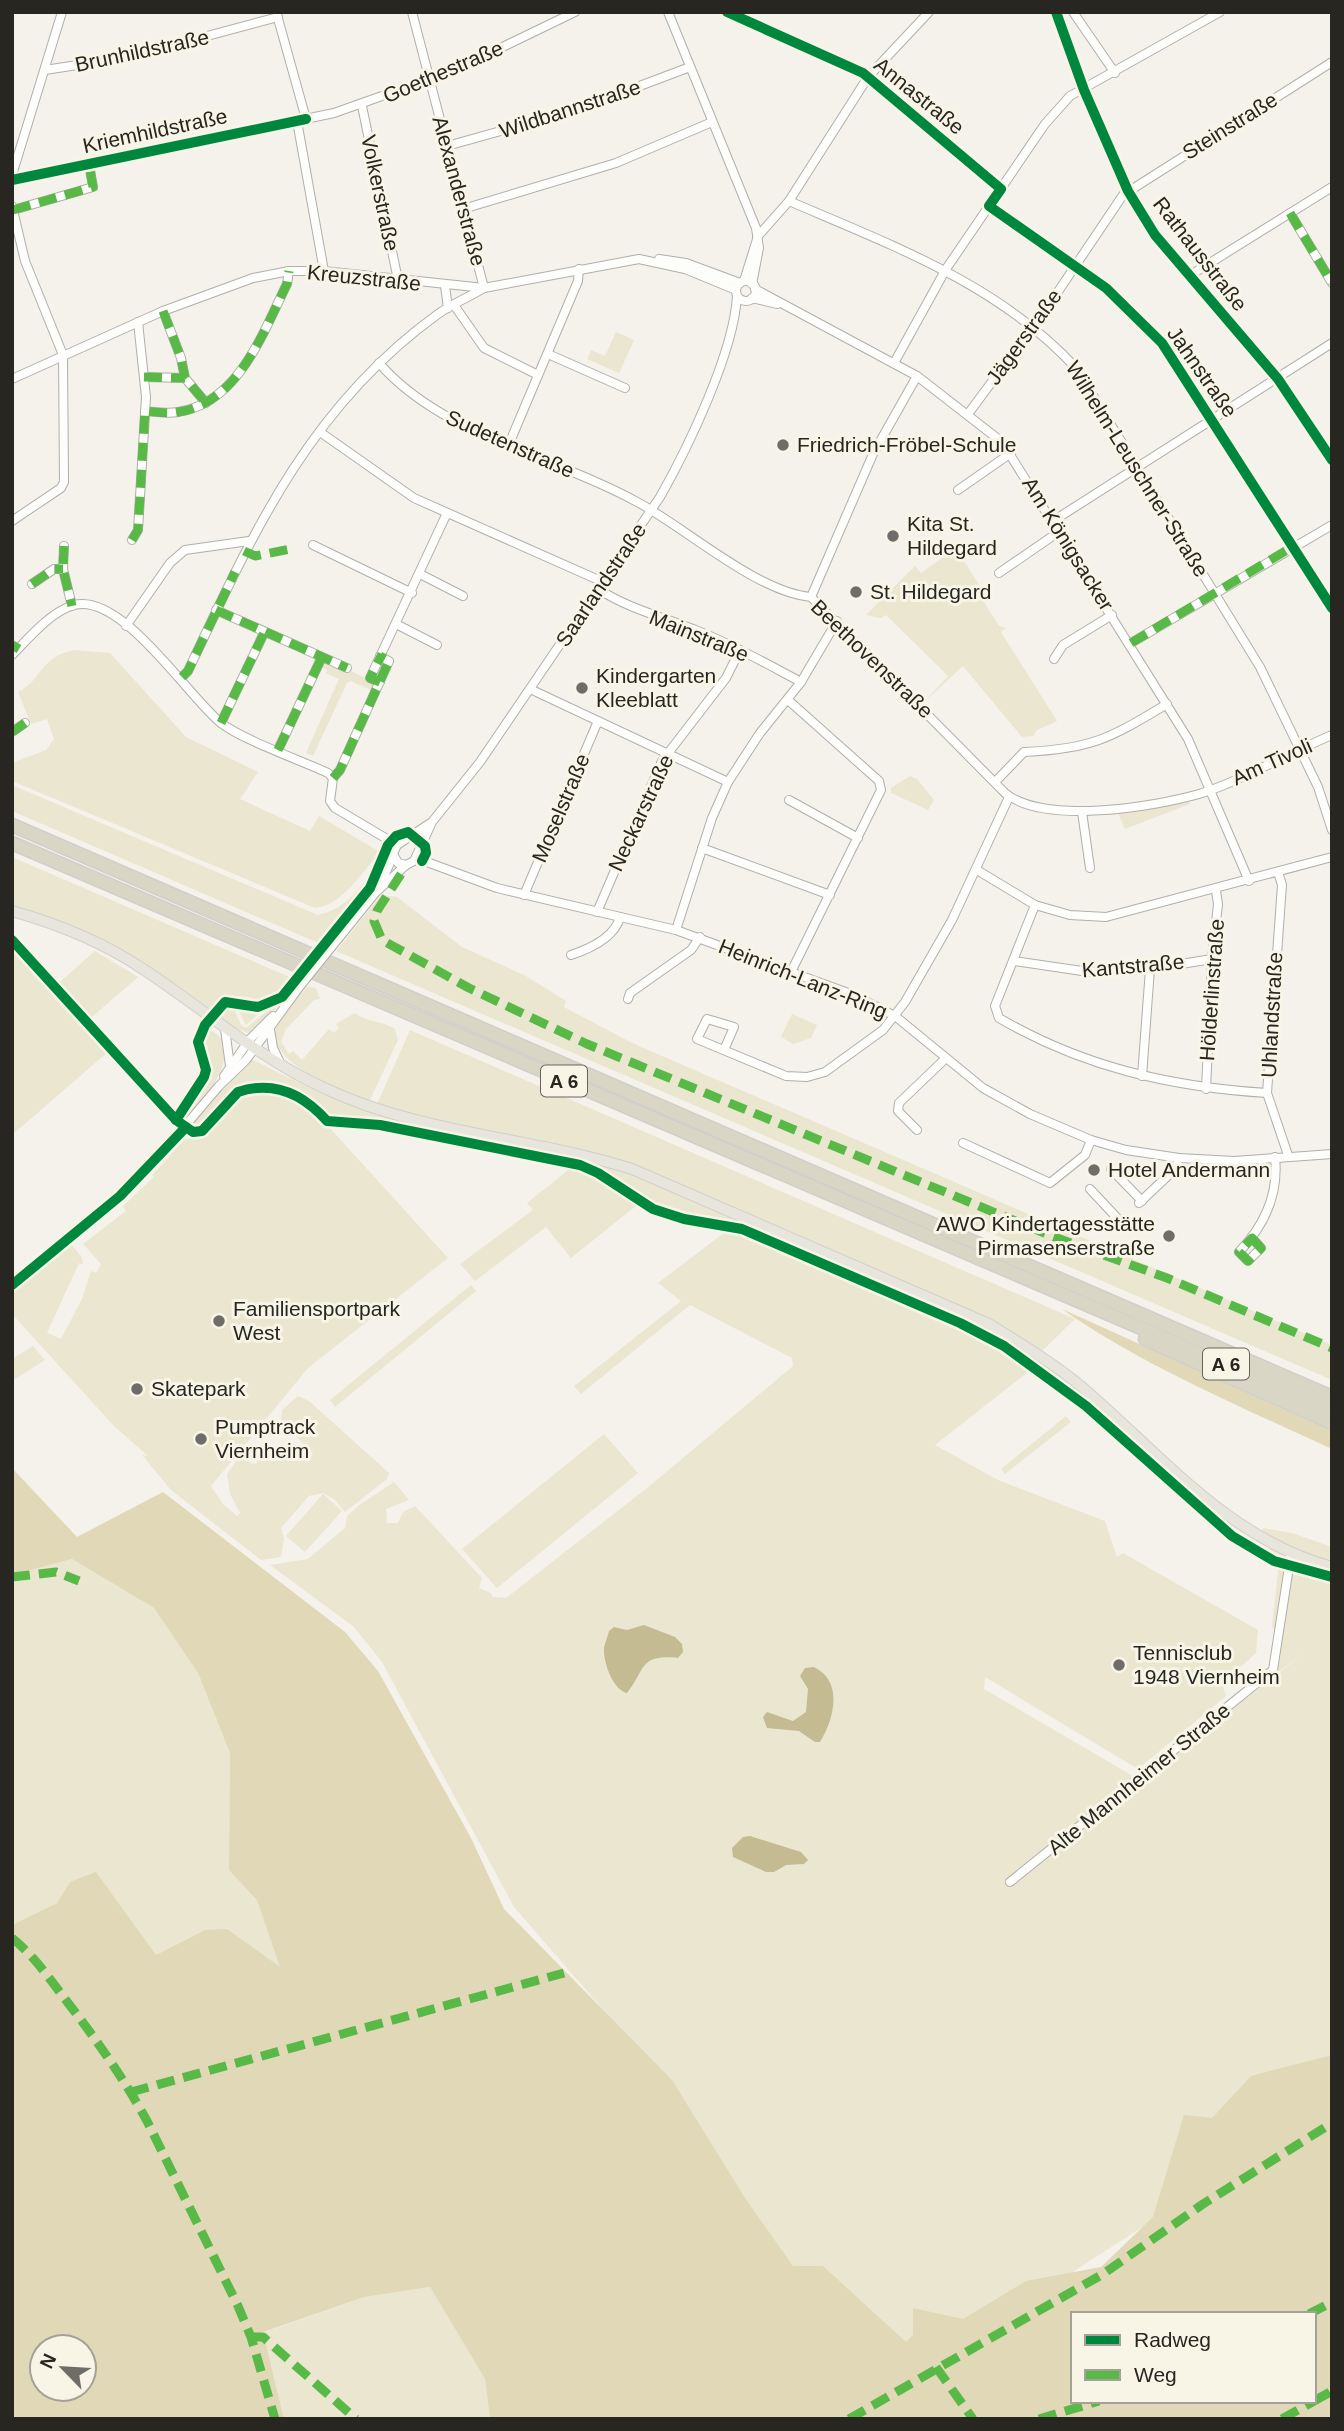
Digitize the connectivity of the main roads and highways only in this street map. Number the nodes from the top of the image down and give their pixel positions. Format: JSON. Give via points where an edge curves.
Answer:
{"nodes":[{"id":1,"x":12,"y":825,"type":"edge"},
{"id":2,"x":12,"y":844,"type":"edge"},
{"id":3,"x":12,"y":911,"type":"edge"},
{"id":4,"x":1090,"y":1307,"type":"junction"},
{"id":5,"x":1269,"y":1368,"type":"junction"},
{"id":6,"x":1332,"y":1390,"type":"edge"},
{"id":7,"x":1332,"y":1397,"type":"edge"},
{"id":8,"x":1332,"y":1410,"type":"edge"},
{"id":9,"x":1332,"y":1423,"type":"edge"},
{"id":10,"x":1332,"y":1567,"type":"edge"}],
"edges":[{"from":1,"to":5,"type":"highway","number":"A 6"},
{"from":2,"to":4,"type":"highway","number":"A 6"},
{"from":3,"to":10,"type":"main road","via":[[53,923],[142,968],[250,1047],[339,1094],[420,1122],[578,1152],[632,1169],[989,1324],[1080,1386],[1246,1530],[1291,1554]]},
{"from":4,"to":8,"type":"highway","number":"A 6"},
{"from":4,"to":9,"type":"highway","via":[[1116,1325]]},
{"from":5,"to":6,"type":"highway","number":"A 6"},
{"from":5,"to":7,"type":"highway","number":"A 6"}]}
